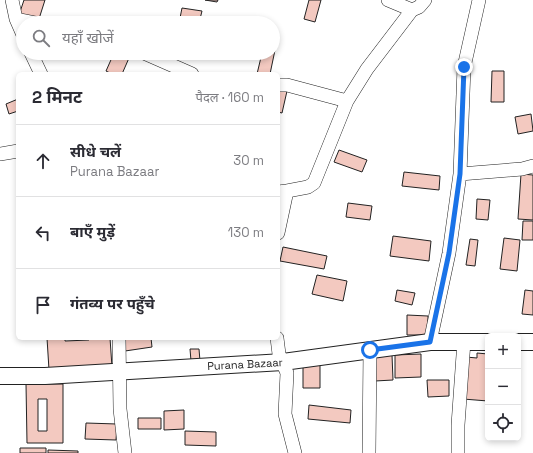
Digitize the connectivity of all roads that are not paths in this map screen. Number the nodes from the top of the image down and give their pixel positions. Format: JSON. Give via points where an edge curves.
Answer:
{"nodes":[{"id":1,"x":12,"y":0,"type":"edge"},
{"id":2,"x":388,"y":0,"type":"edge"},
{"id":3,"x":425,"y":0,"type":"edge"},
{"id":4,"x":479,"y":0,"type":"edge"},
{"id":5,"x":412,"y":10,"type":"junction"},
{"id":6,"x":16,"y":19,"type":"edge"},
{"id":7,"x":34,"y":60,"type":"edge"},
{"id":8,"x":160,"y":60,"type":"edge"},
{"id":9,"x":40,"y":72,"type":"edge"},
{"id":10,"x":187,"y":72,"type":"edge"},
{"id":11,"x":280,"y":85,"type":"edge"},
{"id":12,"x":347,"y":101,"type":"junction"},
{"id":13,"x":16,"y":151,"type":"edge"},
{"id":14,"x":0,"y":154,"type":"edge"},
{"id":15,"x":533,"y":166,"type":"edge"},
{"id":16,"x":460,"y":174,"type":"junction"},
{"id":17,"x":282,"y":192,"type":"edge"},
{"id":18,"x":280,"y":212,"type":"edge"},
{"id":19,"x":118,"y":340,"type":"edge"},
{"id":20,"x":276,"y":340,"type":"edge"},
{"id":21,"x":464,"y":341,"type":"junction"},
{"id":22,"x":430,"y":342,"type":"junction"},
{"id":23,"x":485,"y":342,"type":"edge"},
{"id":24,"x":521,"y":342,"type":"edge"},
{"id":25,"x":533,"y":342,"type":"edge"},
{"id":26,"x":370,"y":350,"type":"junction"},
{"id":27,"x":283,"y":362,"type":"junction"},
{"id":28,"x":119,"y":372,"type":"junction"},
{"id":29,"x":0,"y":376,"type":"edge"},
{"id":30,"x":125,"y":453,"type":"edge"},
{"id":31,"x":295,"y":453,"type":"edge"},
{"id":32,"x":369,"y":453,"type":"edge"},
{"id":33,"x":458,"y":453,"type":"edge"}],
"edges":[{"from":1,"to":6,"type":"street"},
{"from":2,"to":5,"type":"street"},
{"from":3,"to":5,"type":"street"},
{"from":4,"to":16,"type":"street","via":[[464,67]]},
{"from":5,"to":12,"type":"street","via":[[367,68]]},
{"from":7,"to":9,"type":"street"},
{"from":8,"to":10,"type":"street"},
{"from":11,"to":12,"type":"street"},
{"from":12,"to":17,"type":"street","via":[[314,183],[308,187]]},
{"from":13,"to":14,"type":"street"},
{"from":15,"to":16,"type":"street"},
{"from":16,"to":22,"type":"street","via":[[449,253]]},
{"from":17,"to":18,"type":"street"},
{"from":19,"to":28,"type":"street"},
{"from":20,"to":27,"type":"street"},
{"from":21,"to":22,"type":"street","name":"Purana Bazaar"},
{"from":21,"to":23,"type":"street","name":"Purana Bazaar"},
{"from":21,"to":33,"type":"street"},
{"from":22,"to":26,"type":"street","name":"Purana Bazaar"},
{"from":24,"to":25,"type":"street"},
{"from":26,"to":27,"type":"street","name":"Purana Bazaar"},
{"from":26,"to":32,"type":"street"},
{"from":27,"to":28,"type":"street","name":"Purana Bazaar"},
{"from":27,"to":31,"type":"street","via":[[288,380],[285,414]]},
{"from":28,"to":29,"type":"street","name":"Purana Bazaar"},
{"from":28,"to":30,"type":"street"}]}
